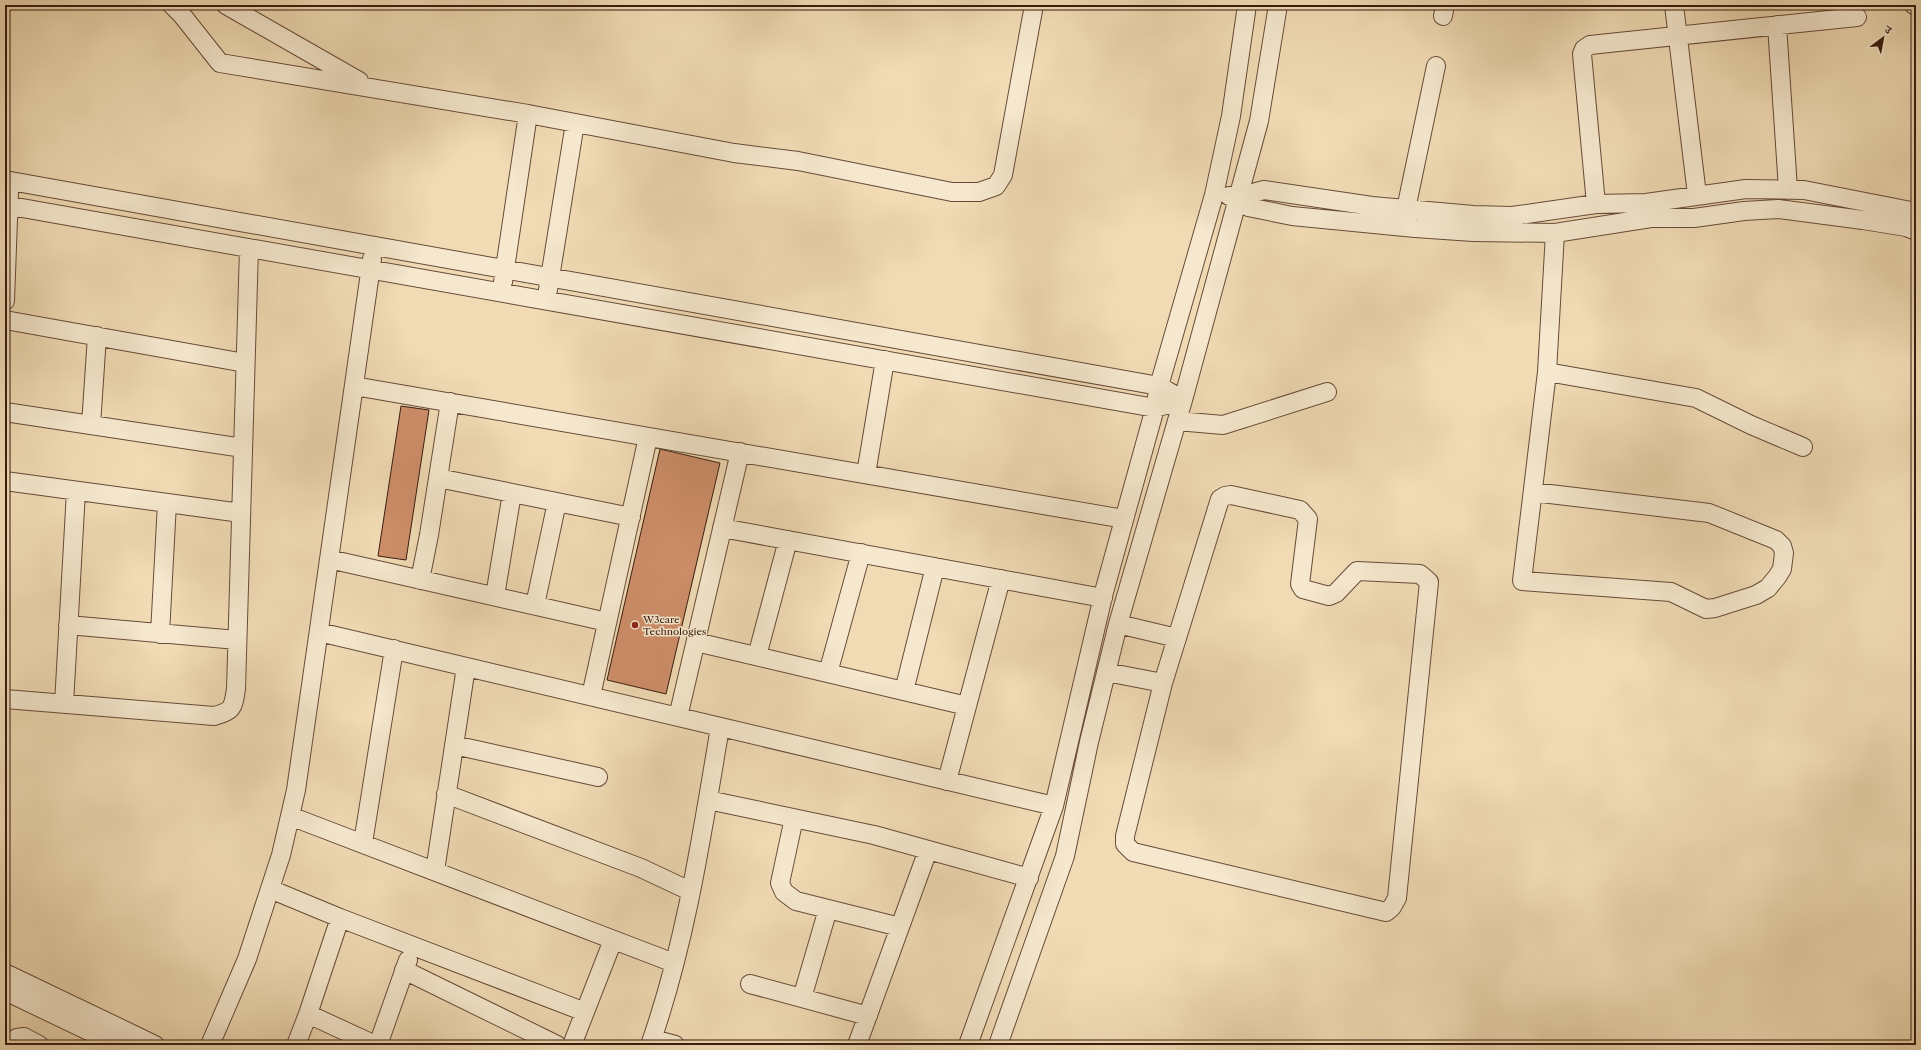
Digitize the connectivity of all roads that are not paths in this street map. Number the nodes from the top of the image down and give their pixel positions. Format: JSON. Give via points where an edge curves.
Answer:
{"nodes":[{"id":1,"x":172,"y":5,"type":"edge"},
{"id":2,"x":226,"y":5,"type":"edge"},
{"id":3,"x":1034,"y":5,"type":"edge"},
{"id":4,"x":1247,"y":5,"type":"edge"},
{"id":5,"x":1278,"y":5,"type":"edge"},
{"id":6,"x":1674,"y":5,"type":"edge"},
{"id":7,"x":1857,"y":17,"type":"dead end"},
{"id":8,"x":1777,"y":25,"type":"junction"},
{"id":9,"x":1678,"y":36,"type":"junction"},
{"id":10,"x":1436,"y":66,"type":"dead end"},
{"id":11,"x":372,"y":88,"type":"junction"},
{"id":12,"x":528,"y":114,"type":"junction"},
{"id":13,"x":575,"y":123,"type":"junction"},
{"id":14,"x":7,"y":180,"type":"edge"},
{"id":15,"x":1788,"y":189,"type":"junction"},
{"id":16,"x":1214,"y":195,"type":"junction"},
{"id":17,"x":1697,"y":195,"type":"junction"},
{"id":18,"x":1238,"y":196,"type":"junction"},
{"id":19,"x":1596,"y":204,"type":"junction"},
{"id":20,"x":7,"y":205,"type":"edge"},
{"id":21,"x":1406,"y":209,"type":"junction"},
{"id":22,"x":1916,"y":212,"type":"edge"},
{"id":23,"x":1916,"y":231,"type":"edge"},
{"id":24,"x":1555,"y":233,"type":"junction"},
{"id":25,"x":374,"y":246,"type":"junction"},
{"id":26,"x":249,"y":248,"type":"junction"},
{"id":27,"x":370,"y":269,"type":"junction"},
{"id":28,"x":505,"y":270,"type":"junction"},
{"id":29,"x":550,"y":278,"type":"junction"},
{"id":30,"x":501,"y":292,"type":"junction"},
{"id":31,"x":5,"y":301,"type":"edge"},
{"id":32,"x":547,"y":301,"type":"junction"},
{"id":33,"x":5,"y":320,"type":"edge"},
{"id":34,"x":97,"y":336,"type":"junction"},
{"id":35,"x":885,"y":360,"type":"junction"},
{"id":36,"x":245,"y":363,"type":"junction"},
{"id":37,"x":1547,"y":372,"type":"junction"},
{"id":38,"x":354,"y":386,"type":"junction"},
{"id":39,"x":1159,"y":386,"type":"junction"},
{"id":40,"x":1327,"y":392,"type":"dead end"},
{"id":41,"x":1183,"y":400,"type":"junction"},
{"id":42,"x":450,"y":402,"type":"junction"},
{"id":43,"x":1154,"y":408,"type":"junction"},
{"id":44,"x":5,"y":412,"type":"edge"},
{"id":45,"x":1177,"y":421,"type":"junction"},
{"id":46,"x":91,"y":424,"type":"junction"},
{"id":47,"x":648,"y":436,"type":"junction"},
{"id":48,"x":1803,"y":447,"type":"dead end"},
{"id":49,"x":243,"y":448,"type":"junction"},
{"id":50,"x":740,"y":452,"type":"junction"},
{"id":51,"x":866,"y":474,"type":"junction"},
{"id":52,"x":438,"y":478,"type":"junction"},
{"id":53,"x":5,"y":481,"type":"edge"},
{"id":54,"x":76,"y":491,"type":"junction"},
{"id":55,"x":1532,"y":492,"type":"junction"},
{"id":56,"x":512,"y":493,"type":"junction"},
{"id":57,"x":557,"y":502,"type":"junction"},
{"id":58,"x":168,"y":503,"type":"junction"},
{"id":59,"x":241,"y":513,"type":"junction"},
{"id":60,"x":630,"y":517,"type":"junction"},
{"id":61,"x":1124,"y":519,"type":"junction"},
{"id":62,"x":722,"y":528,"type":"junction"},
{"id":63,"x":788,"y":540,"type":"junction"},
{"id":64,"x":861,"y":553,"type":"junction"},
{"id":65,"x":329,"y":559,"type":"junction"},
{"id":66,"x":935,"y":567,"type":"junction"},
{"id":67,"x":420,"y":580,"type":"junction"},
{"id":68,"x":1001,"y":580,"type":"junction"},
{"id":69,"x":495,"y":596,"type":"junction"},
{"id":70,"x":1103,"y":598,"type":"junction"},
{"id":71,"x":535,"y":605,"type":"junction"},
{"id":72,"x":608,"y":622,"type":"junction"},
{"id":73,"x":1118,"y":624,"type":"junction"},
{"id":74,"x":68,"y":625,"type":"junction"},
{"id":75,"x":319,"y":632,"type":"junction"},
{"id":76,"x":160,"y":634,"type":"junction"},
{"id":77,"x":1178,"y":638,"type":"junction"},
{"id":78,"x":237,"y":640,"type":"junction"},
{"id":79,"x":696,"y":642,"type":"junction"},
{"id":80,"x":394,"y":650,"type":"junction"},
{"id":81,"x":757,"y":656,"type":"junction"},
{"id":82,"x":466,"y":667,"type":"junction"},
{"id":83,"x":1106,"y":672,"type":"junction"},
{"id":84,"x":828,"y":673,"type":"junction"},
{"id":85,"x":1164,"y":683,"type":"junction"},
{"id":86,"x":904,"y":691,"type":"junction"},
{"id":87,"x":591,"y":696,"type":"junction"},
{"id":88,"x":5,"y":699,"type":"edge"},
{"id":89,"x":64,"y":704,"type":"junction"},
{"id":90,"x":967,"y":706,"type":"junction"},
{"id":91,"x":678,"y":717,"type":"junction"},
{"id":92,"x":720,"y":727,"type":"junction"},
{"id":93,"x":454,"y":745,"type":"junction"},
{"id":94,"x":598,"y":777,"type":"dead end"},
{"id":95,"x":947,"y":781,"type":"junction"},
{"id":96,"x":446,"y":794,"type":"junction"},
{"id":97,"x":708,"y":800,"type":"junction"},
{"id":98,"x":1054,"y":806,"type":"junction"},
{"id":99,"x":290,"y":816,"type":"junction"},
{"id":100,"x":794,"y":818,"type":"junction"},
{"id":101,"x":363,"y":843,"type":"junction"},
{"id":102,"x":928,"y":850,"type":"junction"},
{"id":103,"x":435,"y":871,"type":"junction"},
{"id":104,"x":1029,"y":878,"type":"junction"},
{"id":105,"x":270,"y":889,"type":"junction"},
{"id":106,"x":690,"y":891,"type":"junction"},
{"id":107,"x":828,"y":909,"type":"junction"},
{"id":108,"x":340,"y":918,"type":"junction"},
{"id":109,"x":900,"y":928,"type":"junction"},
{"id":110,"x":613,"y":940,"type":"junction"},
{"id":111,"x":413,"y":946,"type":"junction"},
{"id":112,"x":674,"y":963,"type":"junction"},
{"id":113,"x":404,"y":970,"type":"junction"},
{"id":114,"x":5,"y":973,"type":"edge"},
{"id":115,"x":750,"y":984,"type":"dead end"},
{"id":116,"x":5,"y":991,"type":"edge"},
{"id":117,"x":802,"y":998,"type":"junction"},
{"id":118,"x":585,"y":1012,"type":"junction"},
{"id":119,"x":308,"y":1014,"type":"junction"},
{"id":120,"x":868,"y":1016,"type":"junction"},
{"id":121,"x":651,"y":1042,"type":"edge"},
{"id":122,"x":13,"y":1045,"type":"edge"},
{"id":123,"x":40,"y":1045,"type":"edge"},
{"id":124,"x":118,"y":1045,"type":"edge"},
{"id":125,"x":155,"y":1045,"type":"edge"},
{"id":126,"x":210,"y":1045,"type":"edge"},
{"id":127,"x":296,"y":1045,"type":"edge"},
{"id":128,"x":376,"y":1045,"type":"edge"},
{"id":129,"x":557,"y":1045,"type":"edge"},
{"id":130,"x":572,"y":1045,"type":"edge"},
{"id":131,"x":675,"y":1045,"type":"edge"},
{"id":132,"x":857,"y":1045,"type":"edge"},
{"id":133,"x":968,"y":1045,"type":"edge"},
{"id":134,"x":998,"y":1045,"type":"edge"}],
"edges":[{"from":1,"to":11,"type":"street","via":[[220,63]]},
{"from":2,"to":11,"type":"street"},
{"from":3,"to":13,"type":"street","via":[[1003,175],[996,186],[979,192],[952,192],[798,161],[734,153]]},
{"from":4,"to":16,"type":"street","via":[[1231,116]]},
{"from":5,"to":18,"type":"street","via":[[1259,121]]},
{"from":6,"to":9,"type":"street"},
{"from":7,"to":8,"type":"street"},
{"from":8,"to":9,"type":"street"},
{"from":8,"to":15,"type":"street"},
{"from":9,"to":17,"type":"street"},
{"from":9,"to":19,"type":"street","via":[[1590,45],[1584,49],[1582,54]]},
{"from":10,"to":21,"type":"street"},
{"from":11,"to":12,"type":"street"},
{"from":12,"to":13,"type":"street"},
{"from":12,"to":28,"type":"street"},
{"from":13,"to":29,"type":"street"},
{"from":14,"to":20,"type":"street"},
{"from":14,"to":25,"type":"street"},
{"from":15,"to":17,"type":"street","via":[[1746,189]]},
{"from":15,"to":22,"type":"street"},
{"from":16,"to":18,"type":"street"},
{"from":16,"to":39,"type":"street"},
{"from":17,"to":19,"type":"street","via":[[1646,203]]},
{"from":18,"to":21,"type":"street","via":[[1264,190]]},
{"from":18,"to":24,"type":"street","via":[[1248,207],[1292,216],[1444,230]]},
{"from":18,"to":41,"type":"street"},
{"from":19,"to":21,"type":"street","via":[[1512,216]]},
{"from":20,"to":26,"type":"street"},
{"from":20,"to":31,"type":"street"},
{"from":23,"to":24,"type":"street","via":[[1863,220],[1778,209],[1694,218],[1651,218]]},
{"from":24,"to":37,"type":"street"},
{"from":25,"to":27,"type":"street"},
{"from":25,"to":28,"type":"street"},
{"from":26,"to":27,"type":"street"},
{"from":26,"to":36,"type":"street"},
{"from":27,"to":30,"type":"street"},
{"from":27,"to":38,"type":"street"},
{"from":28,"to":29,"type":"street"},
{"from":28,"to":30,"type":"street"},
{"from":29,"to":32,"type":"street"},
{"from":29,"to":39,"type":"street"},
{"from":30,"to":32,"type":"street"},
{"from":32,"to":35,"type":"street"},
{"from":33,"to":34,"type":"street"},
{"from":34,"to":36,"type":"street"},
{"from":34,"to":46,"type":"street"},
{"from":35,"to":43,"type":"street"},
{"from":35,"to":51,"type":"street"},
{"from":36,"to":49,"type":"street"},
{"from":37,"to":48,"type":"street","via":[[1696,398],[1750,425]]},
{"from":37,"to":55,"type":"street"},
{"from":38,"to":42,"type":"street"},
{"from":38,"to":65,"type":"street"},
{"from":39,"to":41,"type":"street"},
{"from":39,"to":43,"type":"street"},
{"from":40,"to":45,"type":"street","via":[[1223,425]]},
{"from":41,"to":43,"type":"street"},
{"from":41,"to":45,"type":"street"},
{"from":42,"to":47,"type":"street"},
{"from":42,"to":52,"type":"street"},
{"from":43,"to":61,"type":"street"},
{"from":44,"to":46,"type":"street"},
{"from":45,"to":73,"type":"street"},
{"from":46,"to":49,"type":"street"},
{"from":47,"to":50,"type":"street"},
{"from":47,"to":60,"type":"street"},
{"from":49,"to":59,"type":"street"},
{"from":50,"to":51,"type":"street"},
{"from":50,"to":62,"type":"street"},
{"from":51,"to":61,"type":"street"},
{"from":52,"to":56,"type":"street"},
{"from":52,"to":67,"type":"street"},
{"from":53,"to":54,"type":"street"},
{"from":54,"to":58,"type":"street"},
{"from":54,"to":74,"type":"street"},
{"from":55,"to":55,"type":"street","via":[[1522,581],[1671,592],[1706,608],[1715,608],[1756,595],[1768,588],[1782,569],[1784,553],[1776,540],[1709,513]]},
{"from":56,"to":57,"type":"street"},
{"from":56,"to":69,"type":"street"},
{"from":57,"to":60,"type":"street"},
{"from":57,"to":71,"type":"street"},
{"from":58,"to":59,"type":"street"},
{"from":58,"to":76,"type":"street"},
{"from":59,"to":78,"type":"street"},
{"from":60,"to":72,"type":"street"},
{"from":61,"to":70,"type":"street"},
{"from":62,"to":63,"type":"street"},
{"from":62,"to":79,"type":"street"},
{"from":63,"to":64,"type":"street"},
{"from":63,"to":81,"type":"street"},
{"from":64,"to":66,"type":"street"},
{"from":64,"to":84,"type":"street"},
{"from":65,"to":67,"type":"street"},
{"from":65,"to":75,"type":"street"},
{"from":66,"to":68,"type":"street"},
{"from":66,"to":86,"type":"street"},
{"from":67,"to":69,"type":"street"},
{"from":68,"to":70,"type":"street"},
{"from":68,"to":90,"type":"street"},
{"from":69,"to":71,"type":"street"},
{"from":70,"to":98,"type":"street"},
{"from":71,"to":72,"type":"street"},
{"from":72,"to":87,"type":"street"},
{"from":73,"to":77,"type":"street"},
{"from":73,"to":83,"type":"street"},
{"from":74,"to":76,"type":"street"},
{"from":74,"to":89,"type":"street"},
{"from":75,"to":80,"type":"street"},
{"from":75,"to":99,"type":"street"},
{"from":76,"to":78,"type":"street"},
{"from":77,"to":85,"type":"street"},
{"from":77,"to":85,"type":"street","via":[[1220,499],[1225,496],[1231,495],[1300,510],[1305,514],[1308,519],[1300,584],[1303,589],[1329,596],[1336,593],[1357,571],[1420,574],[1429,582],[1397,898],[1392,907],[1386,912],[1133,852],[1125,844]]},
{"from":78,"to":89,"type":"street","via":[[236,689],[234,704],[228,712],[214,716]]},
{"from":79,"to":81,"type":"street"},
{"from":79,"to":91,"type":"street"},
{"from":80,"to":82,"type":"street"},
{"from":80,"to":101,"type":"street"},
{"from":81,"to":84,"type":"street"},
{"from":82,"to":87,"type":"street"},
{"from":82,"to":93,"type":"street"},
{"from":83,"to":85,"type":"street"},
{"from":83,"to":134,"type":"street","via":[[1065,856]]},
{"from":84,"to":86,"type":"street"},
{"from":86,"to":90,"type":"street"},
{"from":87,"to":91,"type":"street"},
{"from":88,"to":89,"type":"street"},
{"from":90,"to":95,"type":"street"},
{"from":91,"to":92,"type":"street"},
{"from":92,"to":95,"type":"street"},
{"from":92,"to":97,"type":"street"},
{"from":93,"to":94,"type":"street"},
{"from":93,"to":96,"type":"street"},
{"from":95,"to":98,"type":"street"},
{"from":96,"to":103,"type":"street"},
{"from":96,"to":106,"type":"street","via":[[641,868]]},
{"from":97,"to":100,"type":"street"},
{"from":97,"to":106,"type":"street"},
{"from":98,"to":104,"type":"street"},
{"from":99,"to":101,"type":"street"},
{"from":99,"to":105,"type":"street"},
{"from":100,"to":102,"type":"street","via":[[874,835]]},
{"from":100,"to":107,"type":"street","via":[[780,883],[784,892],[796,901]]},
{"from":101,"to":103,"type":"street"},
{"from":102,"to":104,"type":"street"},
{"from":102,"to":109,"type":"street"},
{"from":103,"to":110,"type":"street"},
{"from":104,"to":133,"type":"street"},
{"from":105,"to":108,"type":"street"},
{"from":105,"to":126,"type":"street","via":[[247,959]]},
{"from":106,"to":112,"type":"street"},
{"from":107,"to":109,"type":"street"},
{"from":107,"to":117,"type":"street"},
{"from":108,"to":111,"type":"street"},
{"from":108,"to":119,"type":"street"},
{"from":109,"to":120,"type":"street"},
{"from":110,"to":112,"type":"street"},
{"from":110,"to":118,"type":"street"},
{"from":111,"to":113,"type":"street"},
{"from":111,"to":118,"type":"street"},
{"from":112,"to":121,"type":"street"},
{"from":113,"to":128,"type":"street"},
{"from":113,"to":129,"type":"street"},
{"from":114,"to":125,"type":"street"},
{"from":115,"to":117,"type":"street"},
{"from":116,"to":124,"type":"street"},
{"from":117,"to":120,"type":"street"},
{"from":118,"to":130,"type":"street"},
{"from":119,"to":127,"type":"street"},
{"from":119,"to":128,"type":"street"},
{"from":120,"to":132,"type":"street"},
{"from":121,"to":131,"type":"street"},
{"from":122,"to":123,"type":"street","via":[[17,1038],[24,1037]]}]}
